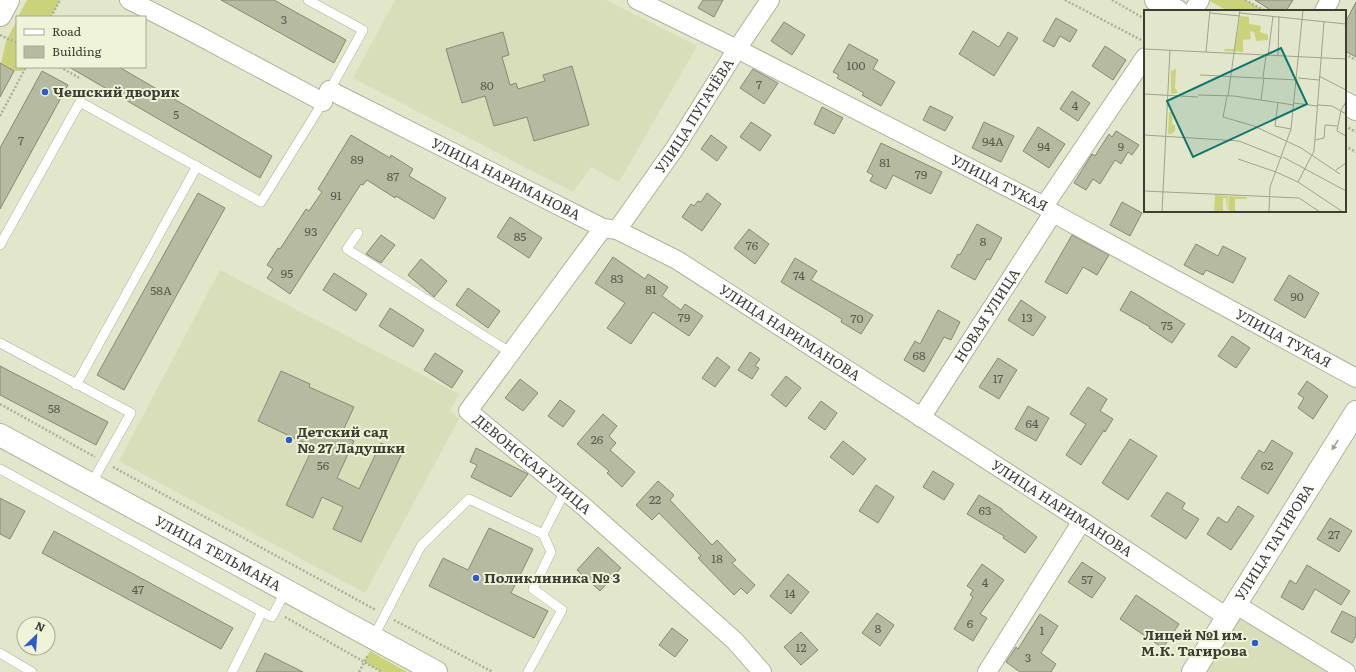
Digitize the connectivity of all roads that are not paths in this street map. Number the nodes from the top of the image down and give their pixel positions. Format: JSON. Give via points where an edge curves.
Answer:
{"nodes":[{"id":1,"x":8,"y":0,"type":"edge"},
{"id":2,"x":129,"y":0,"type":"edge"},
{"id":3,"x":308,"y":0,"type":"edge"},
{"id":4,"x":637,"y":0,"type":"edge"},
{"id":5,"x":770,"y":0,"type":"edge"},
{"id":6,"x":1156,"y":0,"type":"edge"},
{"id":7,"x":1200,"y":0,"type":"edge"},
{"id":8,"x":1330,"y":0,"type":"edge"},
{"id":9,"x":1174,"y":10,"type":"edge"},
{"id":10,"x":1194,"y":10,"type":"edge"},
{"id":11,"x":1325,"y":10,"type":"edge"},
{"id":12,"x":0,"y":15,"type":"edge"},
{"id":13,"x":737,"y":49,"type":"junction"},
{"id":14,"x":1144,"y":59,"type":"edge"},
{"id":15,"x":326,"y":96,"type":"junction"},
{"id":16,"x":1346,"y":104,"type":"edge"},
{"id":17,"x":1356,"y":109,"type":"edge"},
{"id":18,"x":197,"y":166,"type":"junction"},
{"id":19,"x":1048,"y":209,"type":"junction"},
{"id":20,"x":610,"y":229,"type":"junction"},
{"id":21,"x":358,"y":233,"type":"dead end"},
{"id":22,"x":0,"y":245,"type":"edge"},
{"id":23,"x":0,"y":343,"type":"edge"},
{"id":24,"x":511,"y":352,"type":"junction"},
{"id":25,"x":1356,"y":378,"type":"edge"},
{"id":26,"x":76,"y":385,"type":"junction"},
{"id":27,"x":1356,"y":412,"type":"edge"},
{"id":28,"x":921,"y":418,"type":"junction"},
{"id":29,"x":0,"y":435,"type":"edge"},
{"id":30,"x":0,"y":468,"type":"edge"},
{"id":31,"x":91,"y":484,"type":"junction"},
{"id":32,"x":564,"y":491,"type":"junction"},
{"id":33,"x":1082,"y":521,"type":"junction"},
{"id":34,"x":543,"y":534,"type":"junction"},
{"id":35,"x":286,"y":590,"type":"junction"},
{"id":36,"x":1231,"y":611,"type":"junction"},
{"id":37,"x":262,"y":612,"type":"junction"},
{"id":38,"x":373,"y":638,"type":"junction"},
{"id":39,"x":0,"y":653,"type":"edge"},
{"id":40,"x":32,"y":672,"type":"edge"},
{"id":41,"x":232,"y":672,"type":"edge"},
{"id":42,"x":436,"y":672,"type":"edge"},
{"id":43,"x":528,"y":672,"type":"edge"},
{"id":44,"x":762,"y":672,"type":"edge"},
{"id":45,"x":987,"y":672,"type":"edge"},
{"id":46,"x":1192,"y":672,"type":"edge"},
{"id":47,"x":1346,"y":672,"type":"edge"}],
"edges":[{"from":1,"to":12,"type":"street"},
{"from":2,"to":15,"type":"street","name":"УЛИЦА НАРИМАНОВА"},
{"from":3,"to":15,"type":"lane","via":[[363,30]]},
{"from":4,"to":13,"type":"street","name":"УЛИЦА ТУКАЯ"},
{"from":5,"to":13,"type":"street","name":"УЛИЦА ПУГАЧЁВА"},
{"from":6,"to":9,"type":"street"},
{"from":7,"to":10,"type":"street"},
{"from":8,"to":11,"type":"street"},
{"from":13,"to":19,"type":"street","name":"УЛИЦА ТУКАЯ"},
{"from":13,"to":20,"type":"street","name":"УЛИЦА ПУГАЧЁВА","via":[[674,148]]},
{"from":14,"to":19,"type":"street","name":"НОВАЯ УЛИЦА"},
{"from":15,"to":18,"type":"lane","via":[[261,202]]},
{"from":15,"to":20,"type":"street","name":"УЛИЦА НАРИМАНОВА"},
{"from":16,"to":17,"type":"street"},
{"from":18,"to":22,"type":"lane","via":[[80,102]]},
{"from":18,"to":26,"type":"lane"},
{"from":19,"to":25,"type":"street","name":"УЛИЦА ТУКАЯ"},
{"from":19,"to":28,"type":"street","name":"НОВАЯ УЛИЦА"},
{"from":20,"to":24,"type":"street","name":"ДЕВОНСКАЯ УЛИЦА"},
{"from":20,"to":28,"type":"street","name":"УЛИЦА НАРИМАНОВА","via":[[677,260]]},
{"from":21,"to":24,"type":"lane","via":[[347,249]]},
{"from":23,"to":26,"type":"lane"},
{"from":24,"to":32,"type":"street","name":"ДЕВОНСКАЯ УЛИЦА","via":[[468,411]]},
{"from":26,"to":31,"type":"lane","via":[[131,413]]},
{"from":27,"to":36,"type":"street","name":"УЛИЦА ТАГИРОВА","one_way":true},
{"from":28,"to":33,"type":"street","name":"УЛИЦА НАРИМАНОВА"},
{"from":29,"to":31,"type":"street","name":"УЛИЦА ТЕЛЬМАНА"},
{"from":30,"to":37,"type":"lane"},
{"from":31,"to":35,"type":"street","name":"УЛИЦА ТЕЛЬМАНА"},
{"from":32,"to":34,"type":"lane"},
{"from":32,"to":44,"type":"street","name":"ДЕВОНСКАЯ УЛИЦА","via":[[735,642]]},
{"from":33,"to":36,"type":"street","name":"УЛИЦА НАРИМАНОВА"},
{"from":33,"to":45,"type":"street"},
{"from":34,"to":38,"type":"lane","via":[[469,499],[421,546]]},
{"from":34,"to":43,"type":"lane","via":[[551,552],[533,589],[562,610]]},
{"from":35,"to":37,"type":"lane","via":[[272,617]]},
{"from":35,"to":38,"type":"street","name":"УЛИЦА ТЕЛЬМАНА"},
{"from":36,"to":46,"type":"street","name":"УЛИЦА ТАГИРОВА"},
{"from":36,"to":47,"type":"street","name":"УЛИЦА НАРИМАНОВА"},
{"from":37,"to":41,"type":"lane"},
{"from":38,"to":42,"type":"street","name":"УЛИЦА ТЕЛЬМАНА"},
{"from":39,"to":40,"type":"lane"}]}
